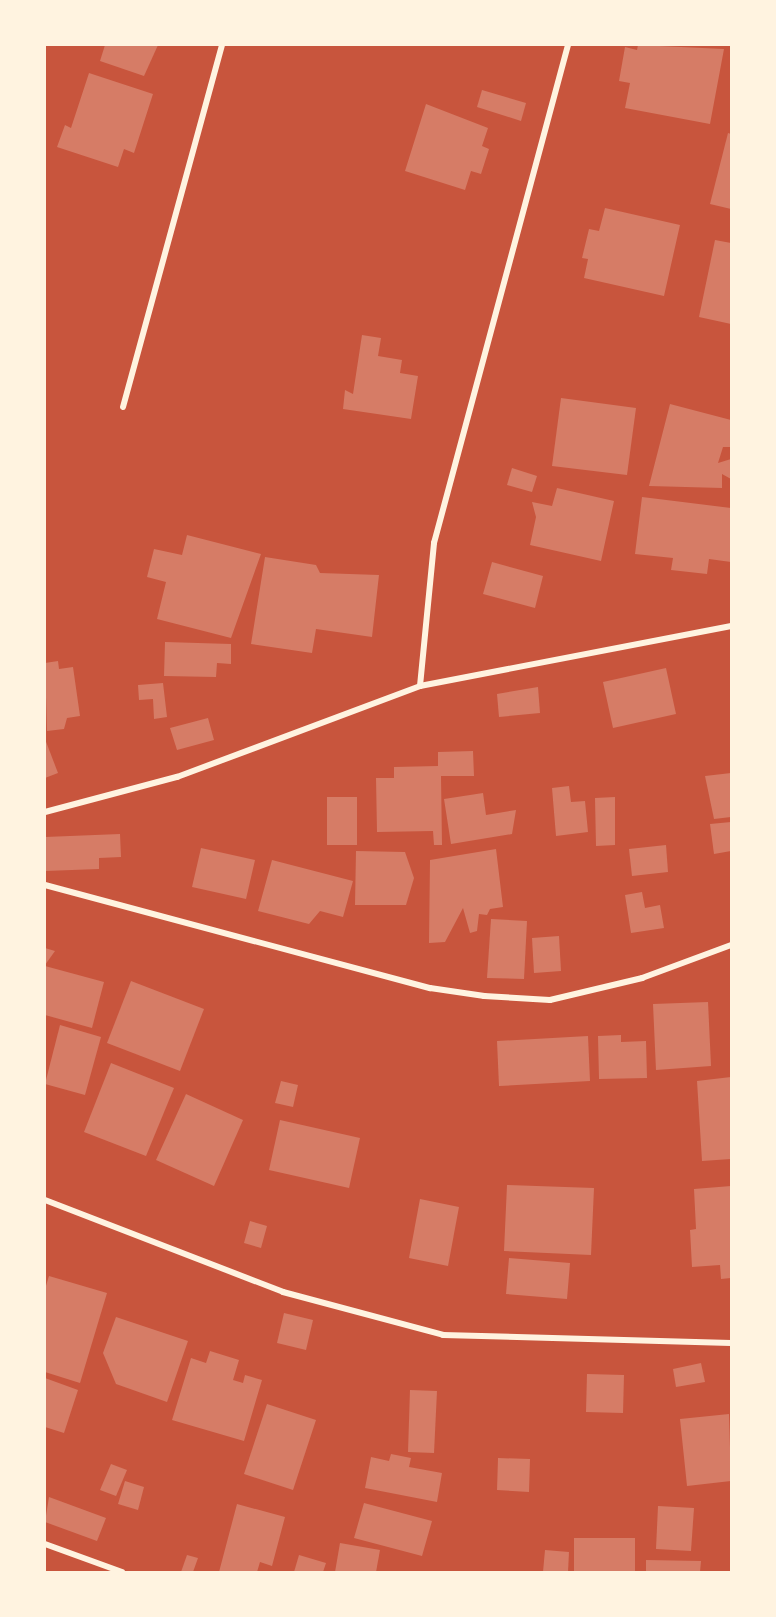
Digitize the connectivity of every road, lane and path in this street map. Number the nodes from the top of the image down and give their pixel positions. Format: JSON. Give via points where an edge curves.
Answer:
{"nodes":[{"id":1,"x":222,"y":45,"type":"edge"},
{"id":2,"x":568,"y":45,"type":"edge"},
{"id":3,"x":123,"y":406,"type":"dead end"},
{"id":4,"x":731,"y":626,"type":"edge"},
{"id":5,"x":420,"y":686,"type":"junction"},
{"id":6,"x":45,"y":812,"type":"edge"},
{"id":7,"x":45,"y":885,"type":"edge"},
{"id":8,"x":731,"y":945,"type":"edge"},
{"id":9,"x":45,"y":1200,"type":"edge"},
{"id":10,"x":731,"y":1343,"type":"edge"},
{"id":11,"x":45,"y":1544,"type":"edge"},
{"id":12,"x":122,"y":1572,"type":"edge"}],
"edges":[{"from":1,"to":3,"type":"street"},
{"from":2,"to":5,"type":"street","via":[[434,543]]},
{"from":4,"to":5,"type":"street"},
{"from":5,"to":6,"type":"street","via":[[177,777]]},
{"from":7,"to":8,"type":"street","via":[[430,988],[484,996],[550,1000],[642,978]]},
{"from":9,"to":10,"type":"street","via":[[283,1293],[443,1335]]},
{"from":11,"to":12,"type":"street"}]}
